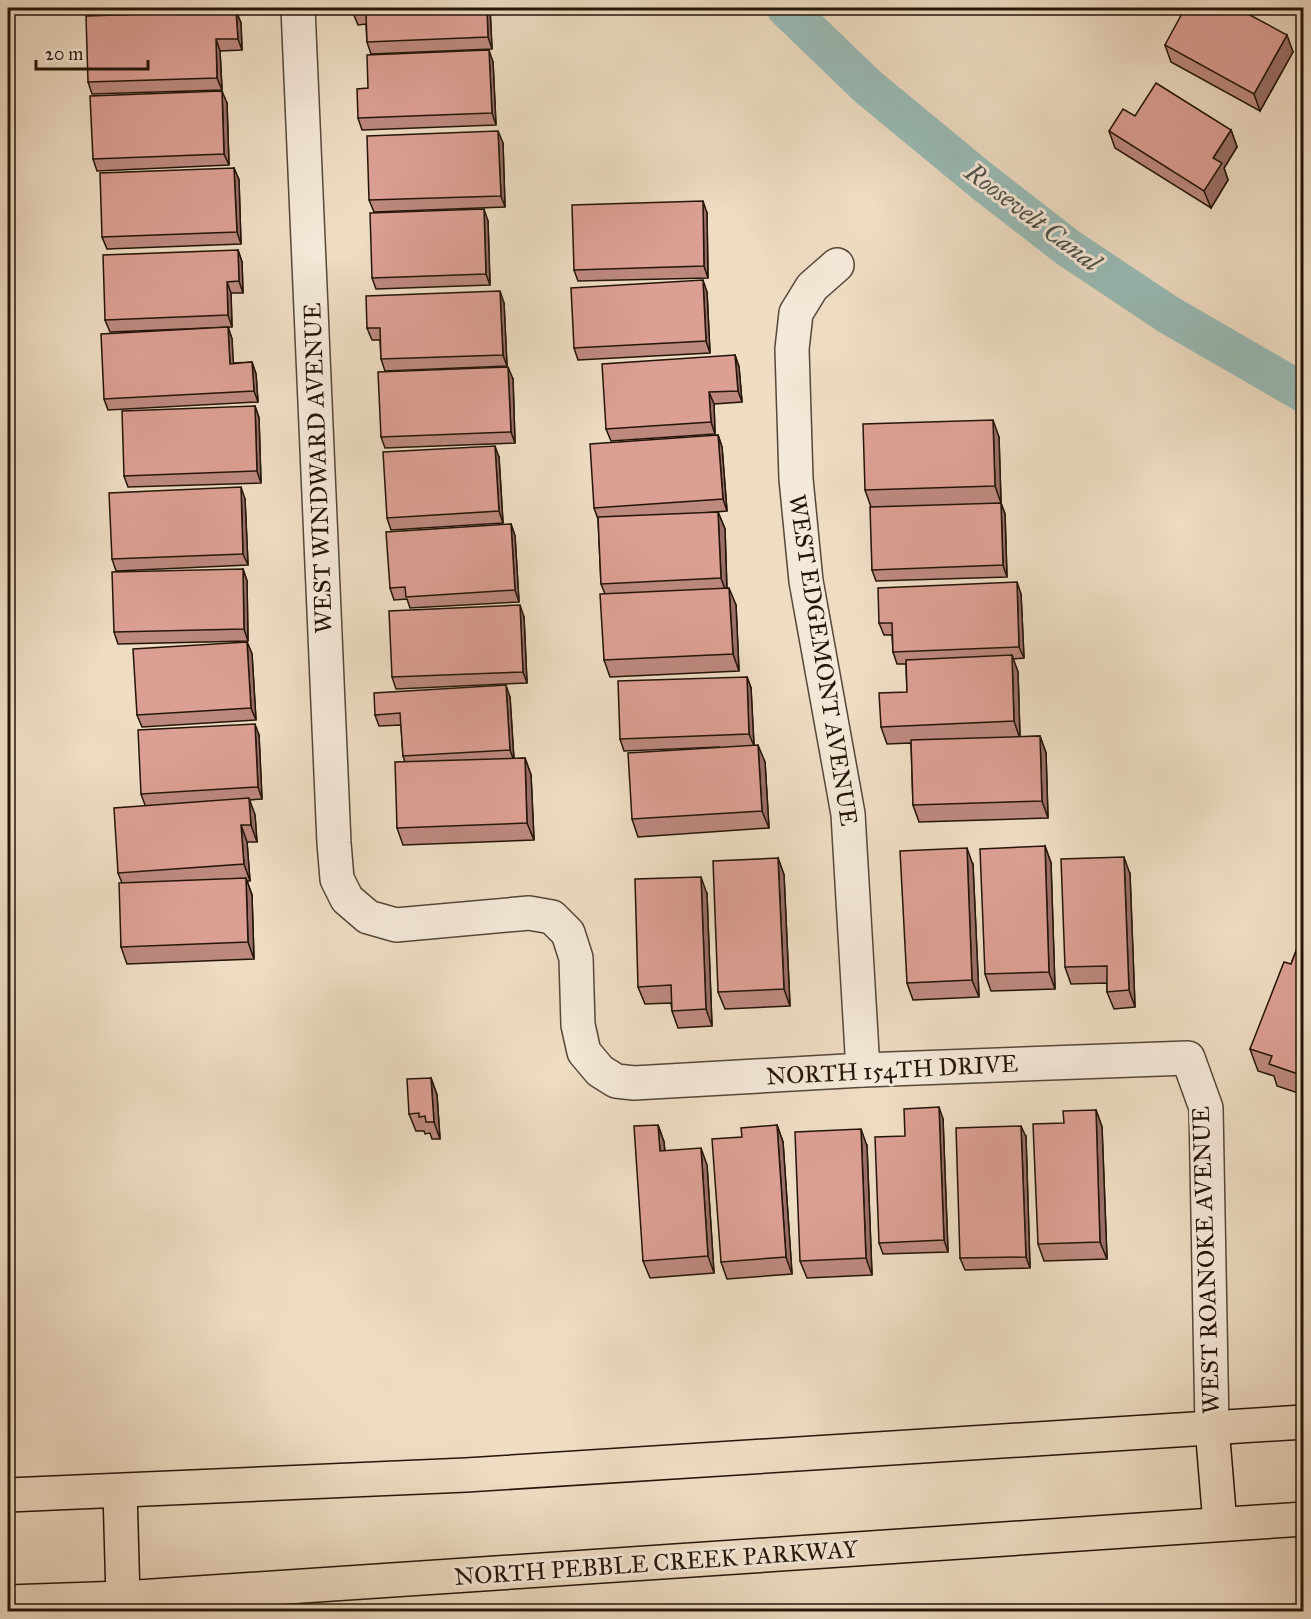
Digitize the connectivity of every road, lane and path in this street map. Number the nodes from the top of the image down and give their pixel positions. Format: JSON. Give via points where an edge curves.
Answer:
{"nodes":[{"id":1,"x":298,"y":8,"type":"edge"},
{"id":2,"x":837,"y":265,"type":"dead end"},
{"id":3,"x":1188,"y":1058,"type":"joint"},
{"id":4,"x":863,"y":1070,"type":"junction"},
{"id":5,"x":600,"y":1071,"type":"joint"},
{"id":6,"x":1304,"y":1422,"type":"edge"},
{"id":7,"x":1212,"y":1427,"type":"junction"},
{"id":8,"x":120,"y":1491,"type":"junction"},
{"id":9,"x":8,"y":1495,"type":"edge"},
{"id":10,"x":1304,"y":1519,"type":"edge"},
{"id":11,"x":1220,"y":1524,"type":"junction"},
{"id":12,"x":123,"y":1598,"type":"junction"},
{"id":13,"x":8,"y":1602,"type":"edge"}],
"edges":[{"from":1,"to":5,"type":"street","name":"WEST WINDWARD AVENUE","via":[[337,879],[347,899],[368,916],[396,925],[529,913],[552,917],[568,933],[576,958],[578,1025],[584,1052]]},
{"from":2,"to":4,"type":"street","name":"WEST EDGEMONT AVENUE","via":[[812,286],[796,313],[792,349],[796,479],[806,581],[848,814]]},
{"from":3,"to":4,"type":"street","name":"NORTH 154TH DRIVE"},
{"from":3,"to":7,"type":"street","name":"WEST ROANOKE AVENUE","via":[[1206,1108]]},
{"from":4,"to":5,"type":"street","name":"NORTH 154TH DRIVE","via":[[634,1083],[616,1081]]},
{"from":6,"to":7,"type":"main road"},
{"from":7,"to":8,"type":"main road","via":[[466,1475]]},
{"from":7,"to":11,"type":"main road"},
{"from":8,"to":9,"type":"main road"},
{"from":8,"to":12,"type":"main road"},
{"from":10,"to":11,"type":"main road","name":"NORTH PEBBLE CREEK PARKWAY"},
{"from":11,"to":12,"type":"main road","name":"NORTH PEBBLE CREEK PARKWAY"},
{"from":12,"to":13,"type":"main road","name":"NORTH PEBBLE CREEK PARKWAY"}]}
